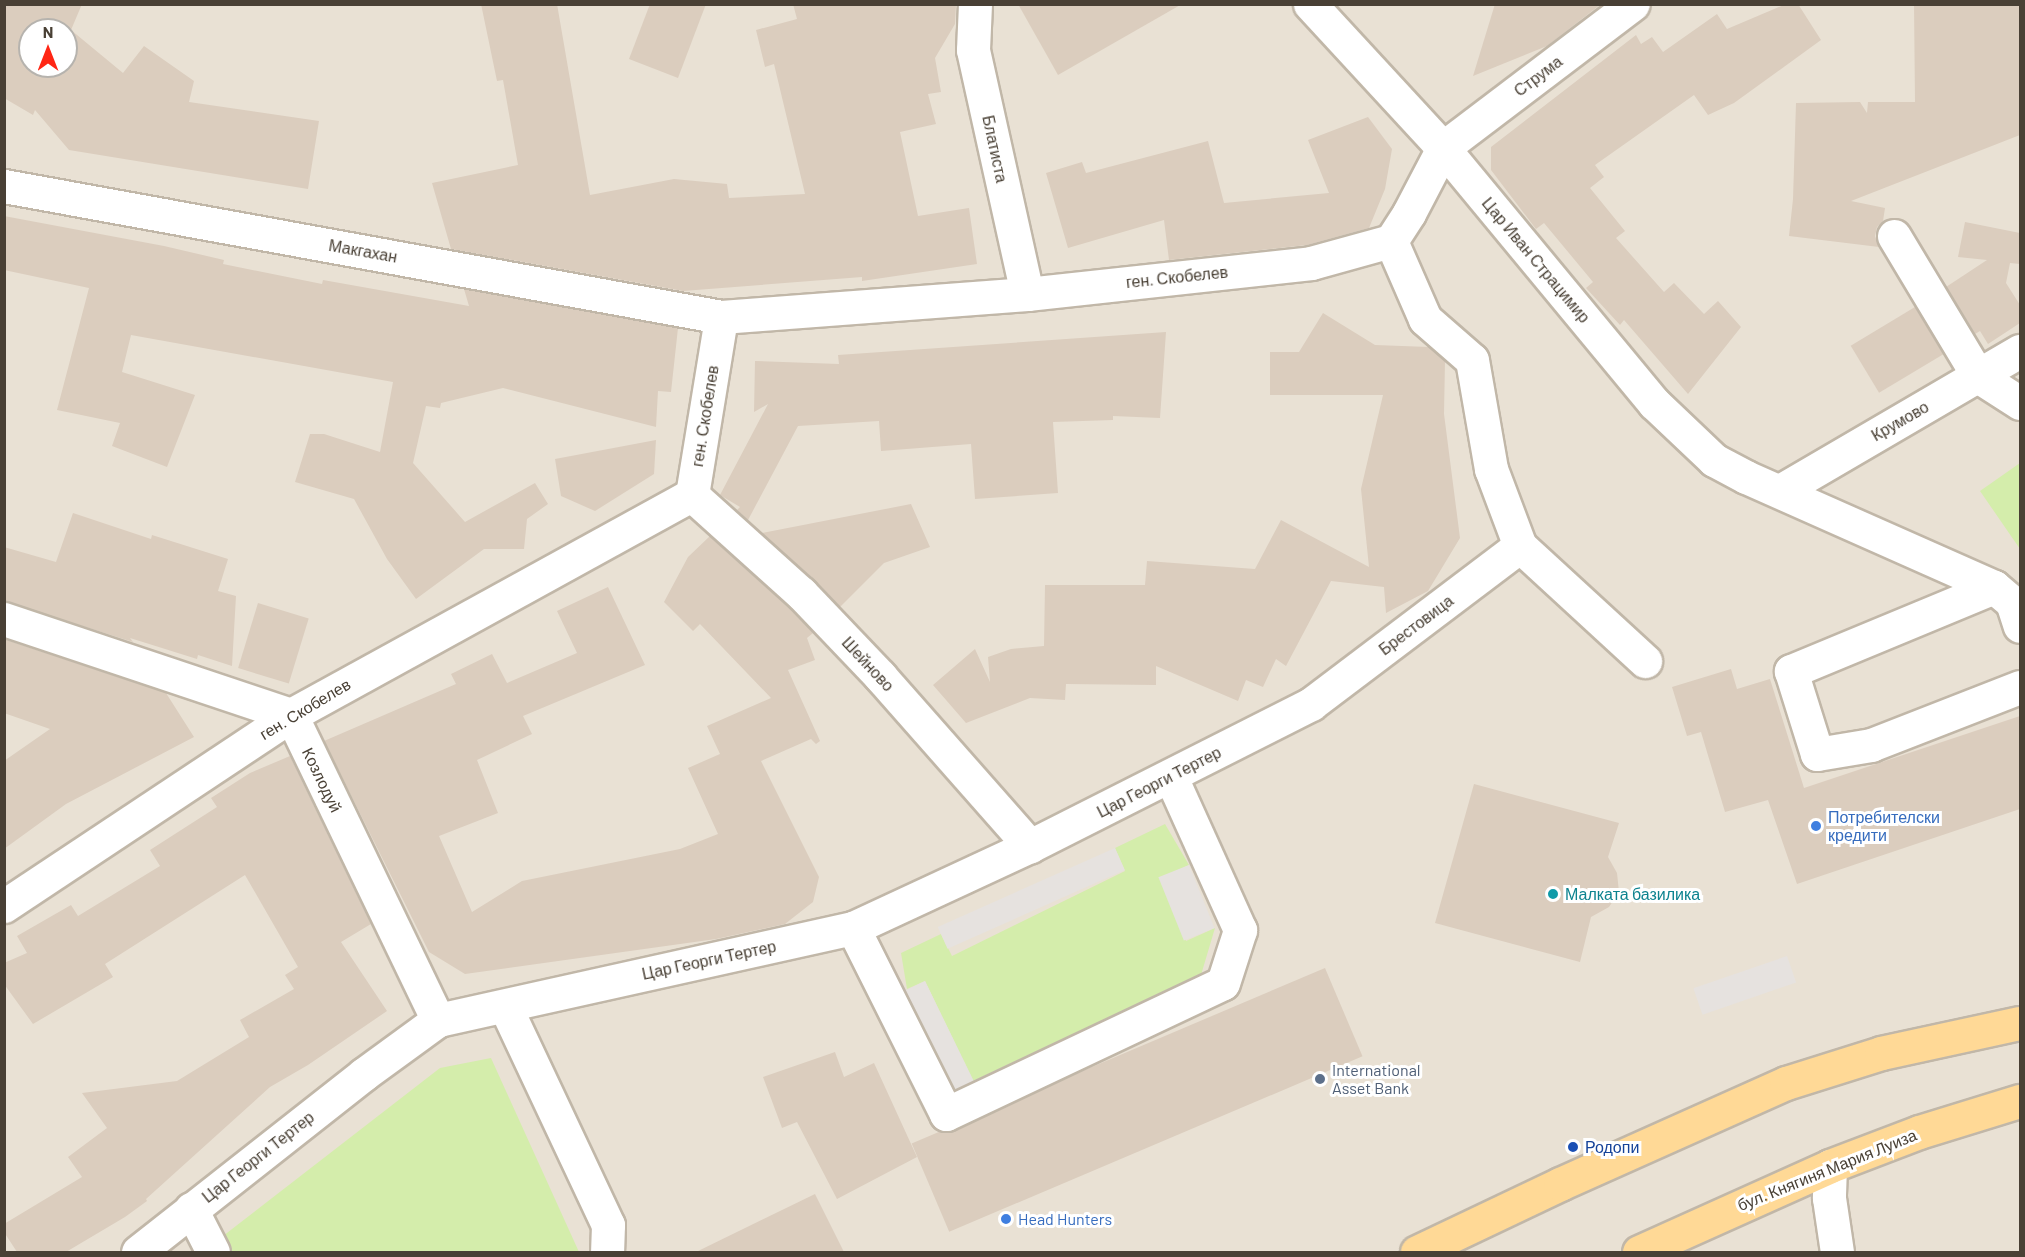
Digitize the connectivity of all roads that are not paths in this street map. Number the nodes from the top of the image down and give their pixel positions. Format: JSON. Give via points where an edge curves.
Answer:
{"nodes":[{"id":1,"x":975,"y":4,"type":"edge"},
{"id":2,"x":1310,"y":4,"type":"edge"},
{"id":3,"x":1633,"y":4,"type":"edge"},
{"id":4,"x":1443,"y":148,"type":"junction"},
{"id":5,"x":4,"y":186,"type":"edge"},
{"id":6,"x":1894,"y":236,"type":"dead end"},
{"id":7,"x":1391,"y":241,"type":"junction"},
{"id":8,"x":1026,"y":294,"type":"junction"},
{"id":9,"x":721,"y":317,"type":"junction"},
{"id":10,"x":2020,"y":351,"type":"edge"},
{"id":11,"x":1978,"y":376,"type":"junction"},
{"id":12,"x":2020,"y":403,"type":"edge"},
{"id":13,"x":1780,"y":490,"type":"junction"},
{"id":14,"x":692,"y":495,"type":"junction"},
{"id":15,"x":1520,"y":546,"type":"junction"},
{"id":16,"x":1994,"y":587,"type":"junction"},
{"id":17,"x":4,"y":619,"type":"edge"},
{"id":18,"x":2020,"y":626,"type":"edge"},
{"id":19,"x":1646,"y":661,"type":"dead end"},
{"id":20,"x":2020,"y":687,"type":"edge"},
{"id":21,"x":1311,"y":704,"type":"joint"},
{"id":22,"x":291,"y":715,"type":"junction"},
{"id":23,"x":1171,"y":777,"type":"junction"},
{"id":24,"x":1030,"y":846,"type":"junction"},
{"id":25,"x":4,"y":906,"type":"edge"},
{"id":26,"x":853,"y":928,"type":"junction"},
{"id":27,"x":506,"y":1006,"type":"junction"},
{"id":28,"x":438,"y":1020,"type":"junction"},
{"id":29,"x":2020,"y":1023,"type":"edge"},
{"id":30,"x":2020,"y":1101,"type":"edge"},
{"id":31,"x":1830,"y":1166,"type":"junction"},
{"id":32,"x":191,"y":1209,"type":"junction"},
{"id":33,"x":138,"y":1252,"type":"edge"},
{"id":34,"x":213,"y":1252,"type":"edge"},
{"id":35,"x":607,"y":1252,"type":"edge"},
{"id":36,"x":1417,"y":1252,"type":"edge"},
{"id":37,"x":1639,"y":1252,"type":"edge"},
{"id":38,"x":1836,"y":1252,"type":"edge"}],
"edges":[{"from":1,"to":8,"type":"street","name":"Блатиста","via":[[973,50]]},
{"from":2,"to":4,"type":"street","name":"Цар Иван Страцимир"},
{"from":3,"to":4,"type":"street","name":"Струма"},
{"from":4,"to":7,"type":"street"},
{"from":4,"to":13,"type":"street","name":"Цар Иван Страцимир","via":[[1654,403],[1714,460]]},
{"from":5,"to":9,"type":"street","name":"Макгахан"},
{"from":6,"to":11,"type":"street"},
{"from":7,"to":8,"type":"street","name":"ген. Скобелев","via":[[1311,263]]},
{"from":7,"to":15,"type":"street","via":[[1425,319],[1472,360],[1491,469]]},
{"from":8,"to":9,"type":"street","name":"ген. Скобелев"},
{"from":9,"to":14,"type":"street","name":"ген. Скобелев"},
{"from":10,"to":11,"type":"street","name":"Крумово"},
{"from":11,"to":12,"type":"street"},
{"from":11,"to":13,"type":"street","name":"Крумово"},
{"from":13,"to":16,"type":"street","name":"Цар Иван Страцимир"},
{"from":14,"to":22,"type":"street","name":"ген. Скобелев"},
{"from":14,"to":24,"type":"street","name":"Шейново","via":[[801,593]]},
{"from":15,"to":19,"type":"street"},
{"from":15,"to":21,"type":"street","name":"Брестовица"},
{"from":16,"to":18,"type":"street","via":[[2012,602]]},
{"from":16,"to":20,"type":"street","via":[[1791,670],[1816,754],[1871,745]]},
{"from":17,"to":22,"type":"street"},
{"from":21,"to":23,"type":"street","name":"Цар Георги Тертер"},
{"from":22,"to":25,"type":"street","name":"ген. Скобелев"},
{"from":22,"to":28,"type":"street","name":"Козлодуй"},
{"from":23,"to":24,"type":"street","name":"Цар Георги Тертер"},
{"from":23,"to":26,"type":"street","via":[[1240,930],[1223,983],[946,1114]]},
{"from":24,"to":26,"type":"street","name":"Цар Георги Тертер"},
{"from":26,"to":27,"type":"street","name":"Цар Георги Тертер"},
{"from":27,"to":28,"type":"street","name":"Цар Георги Тертер"},
{"from":27,"to":35,"type":"street","via":[[608,1225]]},
{"from":28,"to":32,"type":"street","name":"Цар Георги Тертер"},
{"from":29,"to":36,"type":"main road","via":[[1881,1053],[1786,1083]]},
{"from":30,"to":31,"type":"main road","name":"бул. Княгиня Мария Луиза","via":[[1919,1132]]},
{"from":31,"to":37,"type":"main road","name":"бул. Княгиня Мария Луиза"},
{"from":31,"to":38,"type":"street","via":[[1829,1198]]},
{"from":32,"to":33,"type":"street","name":"Цар Георги Тертер"},
{"from":32,"to":34,"type":"street"}]}
